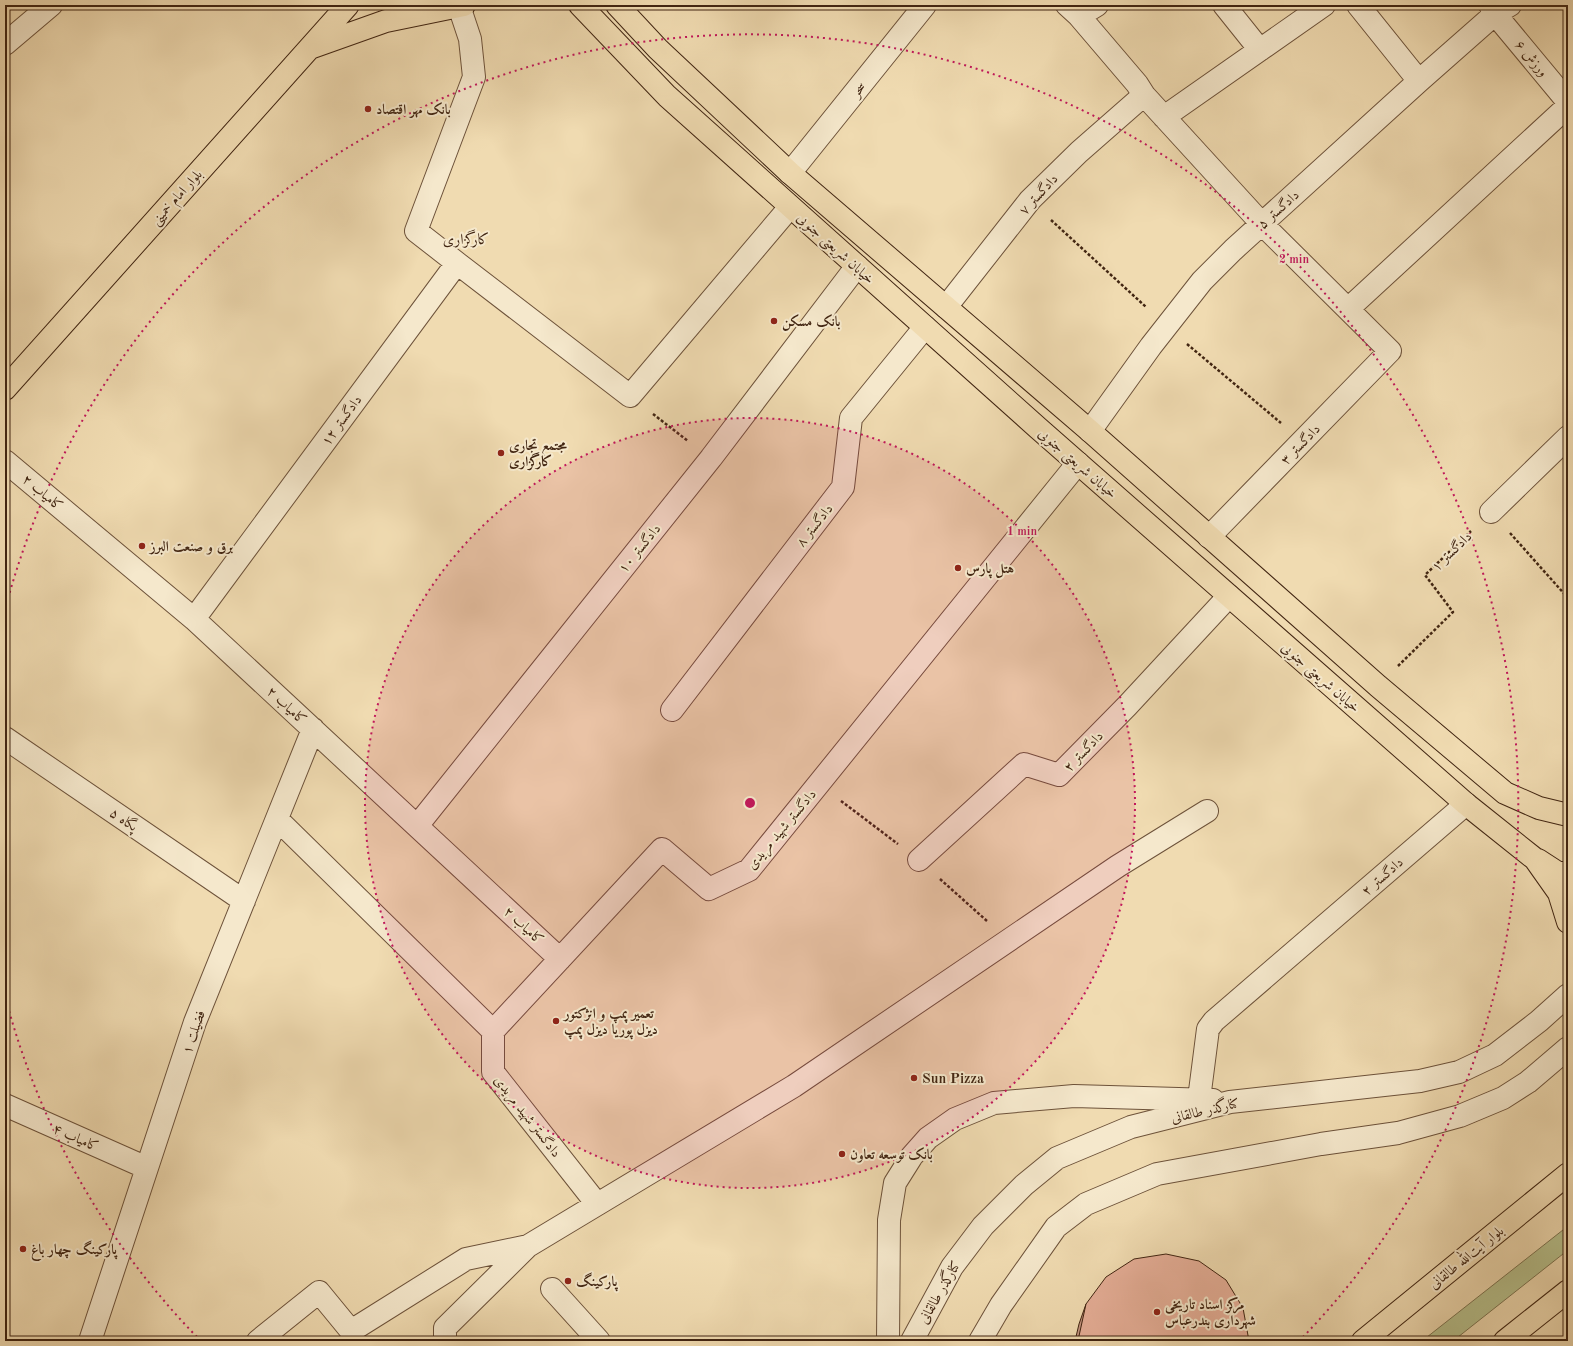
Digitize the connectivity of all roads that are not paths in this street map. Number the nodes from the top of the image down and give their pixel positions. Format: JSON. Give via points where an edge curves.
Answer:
{"nodes":[{"id":1,"x":51,"y":5,"type":"edge"},
{"id":2,"x":348,"y":5,"type":"edge"},
{"id":3,"x":461,"y":5,"type":"edge"},
{"id":4,"x":579,"y":5,"type":"edge"},
{"id":5,"x":617,"y":5,"type":"edge"},
{"id":6,"x":925,"y":5,"type":"edge"},
{"id":7,"x":1224,"y":5,"type":"edge"},
{"id":8,"x":1324,"y":5,"type":"edge"},
{"id":9,"x":1358,"y":5,"type":"edge"},
{"id":10,"x":1498,"y":8,"type":"edge"},
{"id":11,"x":1081,"y":9,"type":"edge"},
{"id":12,"x":5,"y":44,"type":"edge"},
{"id":13,"x":309,"y":48,"type":"junction"},
{"id":14,"x":1260,"y":50,"type":"junction"},
{"id":15,"x":1419,"y":81,"type":"junction"},
{"id":16,"x":1144,"y":95,"type":"junction"},
{"id":17,"x":1568,"y":102,"type":"edge"},
{"id":18,"x":1568,"y":106,"type":"edge"},
{"id":19,"x":1164,"y":117,"type":"junction"},
{"id":20,"x":790,"y":173,"type":"junction"},
{"id":21,"x":790,"y":207,"type":"junction"},
{"id":22,"x":1262,"y":224,"type":"junction"},
{"id":23,"x":457,"y":263,"type":"junction"},
{"id":24,"x":857,"y":266,"type":"junction"},
{"id":25,"x":946,"y":307,"type":"junction"},
{"id":26,"x":1348,"y":309,"type":"junction"},
{"id":27,"x":925,"y":327,"type":"junction"},
{"id":28,"x":5,"y":389,"type":"edge"},
{"id":29,"x":1090,"y":431,"type":"junction"},
{"id":30,"x":1568,"y":437,"type":"edge"},
{"id":31,"x":5,"y":461,"type":"edge"},
{"id":32,"x":1078,"y":463,"type":"junction"},
{"id":33,"x":1491,"y":512,"type":"road end"},
{"id":34,"x":1209,"y":537,"type":"junction"},
{"id":35,"x":1229,"y":596,"type":"junction"},
{"id":36,"x":194,"y":619,"type":"junction"},
{"id":37,"x":672,"y":710,"type":"dead end"},
{"id":38,"x":313,"y":729,"type":"junction"},
{"id":39,"x":5,"y":738,"type":"edge"},
{"id":40,"x":1466,"y":804,"type":"junction"},
{"id":41,"x":1207,"y":811,"type":"dead end"},
{"id":42,"x":1568,"y":815,"type":"edge"},
{"id":43,"x":277,"y":819,"type":"junction"},
{"id":44,"x":417,"y":826,"type":"junction"},
{"id":45,"x":1535,"y":859,"type":"junction"},
{"id":46,"x":919,"y":860,"type":"dead end"},
{"id":47,"x":1568,"y":873,"type":"edge"},
{"id":48,"x":244,"y":901,"type":"junction"},
{"id":49,"x":1568,"y":922,"type":"edge"},
{"id":50,"x":560,"y":959,"type":"junction"},
{"id":51,"x":1568,"y":995,"type":"edge"},
{"id":52,"x":493,"y":1031,"type":"junction"},
{"id":53,"x":1568,"y":1048,"type":"edge"},
{"id":54,"x":1199,"y":1098,"type":"junction"},
{"id":55,"x":1230,"y":1102,"type":"junction"},
{"id":56,"x":5,"y":1106,"type":"edge"},
{"id":57,"x":147,"y":1168,"type":"junction"},
{"id":58,"x":1568,"y":1174,"type":"edge"},
{"id":59,"x":597,"y":1204,"type":"junction"},
{"id":60,"x":528,"y":1246,"type":"junction"},
{"id":61,"x":552,"y":1289,"type":"dead end"},
{"id":62,"x":1568,"y":1291,"type":"edge"},
{"id":63,"x":90,"y":1341,"type":"edge"},
{"id":64,"x":258,"y":1341,"type":"edge"},
{"id":65,"x":445,"y":1341,"type":"edge"},
{"id":66,"x":599,"y":1341,"type":"edge"},
{"id":67,"x":888,"y":1341,"type":"edge"},
{"id":68,"x":912,"y":1341,"type":"edge"},
{"id":69,"x":980,"y":1341,"type":"edge"},
{"id":70,"x":1363,"y":1341,"type":"edge"},
{"id":71,"x":1505,"y":1341,"type":"edge"}],
"edges":[{"from":1,"to":12,"type":"street"},
{"from":2,"to":13,"type":"main road","name":"بلوار امام خمینی"},
{"from":3,"to":13,"type":"main road","via":[[386,21]]},
{"from":3,"to":23,"type":"street","via":[[470,39],[474,77],[416,231]]},
{"from":4,"to":21,"type":"main road","name":"خیابان شریعتی جنوبی","via":[[667,96]]},
{"from":5,"to":20,"type":"main road","name":"خیابان شریعتی جنوبی","via":[[658,49]]},
{"from":6,"to":20,"type":"street","name":"سحر"},
{"from":7,"to":14,"type":"street"},
{"from":8,"to":14,"type":"street"},
{"from":9,"to":15,"type":"street"},
{"from":10,"to":15,"type":"street","name":"دادگستر ۵"},
{"from":10,"to":17,"type":"street","name":"ورزش ۶"},
{"from":11,"to":16,"type":"street"},
{"from":13,"to":28,"type":"main road","name":"بلوار امام خمینی"},
{"from":14,"to":19,"type":"street"},
{"from":15,"to":22,"type":"street","name":"دادگستر ۵"},
{"from":16,"to":19,"type":"street"},
{"from":16,"to":25,"type":"street","name":"دادگستر ۷","via":[[1079,152],[1030,200]]},
{"from":18,"to":26,"type":"street"},
{"from":19,"to":22,"type":"street"},
{"from":20,"to":25,"type":"main road","name":"خیابان شریعتی جنوبی"},
{"from":21,"to":23,"type":"street","via":[[630,396]]},
{"from":21,"to":24,"type":"main road","name":"خیابان شریعتی جنوبی"},
{"from":22,"to":26,"type":"street"},
{"from":22,"to":29,"type":"street","name":"دادگستر ۵","via":[[1202,280]]},
{"from":23,"to":36,"type":"street","name":"دادگستر ۱۲"},
{"from":24,"to":27,"type":"main road","name":"خیابان شریعتی جنوبی"},
{"from":24,"to":44,"type":"street","name":"دادگستر ۱۰","via":[[711,458]]},
{"from":25,"to":29,"type":"main road","name":"خیابان شریعتی جنوبی"},
{"from":26,"to":34,"type":"street","name":"دادگستر ۳","via":[[1390,351]]},
{"from":27,"to":32,"type":"main road","name":"خیابان شریعتی جنوبی"},
{"from":27,"to":37,"type":"street","name":"دادگستر ۸","via":[[851,418],[843,487]]},
{"from":29,"to":34,"type":"main road","name":"خیابان شریعتی جنوبی"},
{"from":30,"to":33,"type":"street"},
{"from":31,"to":36,"type":"street","name":"کامیاب ۲"},
{"from":32,"to":35,"type":"main road","name":"خیابان شریعتی جنوبی"},
{"from":32,"to":50,"type":"street","name":"دادگستر شهید مریدی","via":[[749,870],[708,889],[662,849]]},
{"from":34,"to":42,"type":"main road","name":"خیابان شریعتی جنوبی","via":[[1504,793],[1540,808]]},
{"from":35,"to":40,"type":"main road","name":"خیابان شریعتی جنوبی"},
{"from":35,"to":46,"type":"street","name":"دادگستر ۲","via":[[1059,775],[1024,764]]},
{"from":36,"to":38,"type":"street","name":"کامیاب ۲"},
{"from":38,"to":43,"type":"street","name":"فضیلت ۱"},
{"from":38,"to":44,"type":"street","name":"کامیاب ۲"},
{"from":39,"to":48,"type":"street","name":"پگاه ۵"},
{"from":40,"to":45,"type":"main road","name":"خیابان شریعتی جنوبی"},
{"from":40,"to":54,"type":"street","name":"دادگستر ۲","via":[[1214,1021],[1208,1029]]},
{"from":41,"to":59,"type":"street","via":[[1118,866],[794,1086]]},
{"from":43,"to":48,"type":"street","name":"فضیلت ۱"},
{"from":43,"to":52,"type":"street"},
{"from":44,"to":50,"type":"street","name":"کامیاب ۲"},
{"from":45,"to":47,"type":"main road","via":[[1558,873]]},
{"from":45,"to":49,"type":"main road","name":"خیابان شریعتی جنوبی","via":[[1559,893]]},
{"from":48,"to":57,"type":"street","name":"فضیلت ۱","via":[[195,1022]]},
{"from":50,"to":52,"type":"street","name":"دادگستر شهید مریدی"},
{"from":51,"to":55,"type":"street","name":"کنارگذر طالقانی","via":[[1495,1056],[1458,1072],[1420,1080]]},
{"from":52,"to":59,"type":"street","name":"دادگستر شهید مریدی","via":[[493,1072]]},
{"from":53,"to":69,"type":"street","via":[[1528,1082],[1503,1098],[1460,1116],[1398,1133],[1321,1144],[1157,1174],[1086,1204],[1056,1227],[1001,1305]]},
{"from":54,"to":55,"type":"street"},
{"from":54,"to":67,"type":"street","via":[[1074,1096],[994,1103],[955,1119],[928,1138],[912,1156],[895,1183],[889,1220]]},
{"from":55,"to":68,"type":"street","name":"کنارگذر طالقانی","via":[[1132,1127],[1057,1158],[1024,1185],[983,1226],[952,1267]]},
{"from":56,"to":57,"type":"street","name":"کامیاب ۴"},
{"from":57,"to":63,"type":"street","name":"فضیلت ۱"},
{"from":58,"to":70,"type":"main road","name":"بلوار آیت‌الله طالقانی"},
{"from":59,"to":60,"type":"street"},
{"from":60,"to":64,"type":"street","via":[[466,1260],[351,1331],[319,1292]]},
{"from":60,"to":65,"type":"street","via":[[445,1328]]},
{"from":61,"to":66,"type":"street"},
{"from":62,"to":71,"type":"main road"}]}
